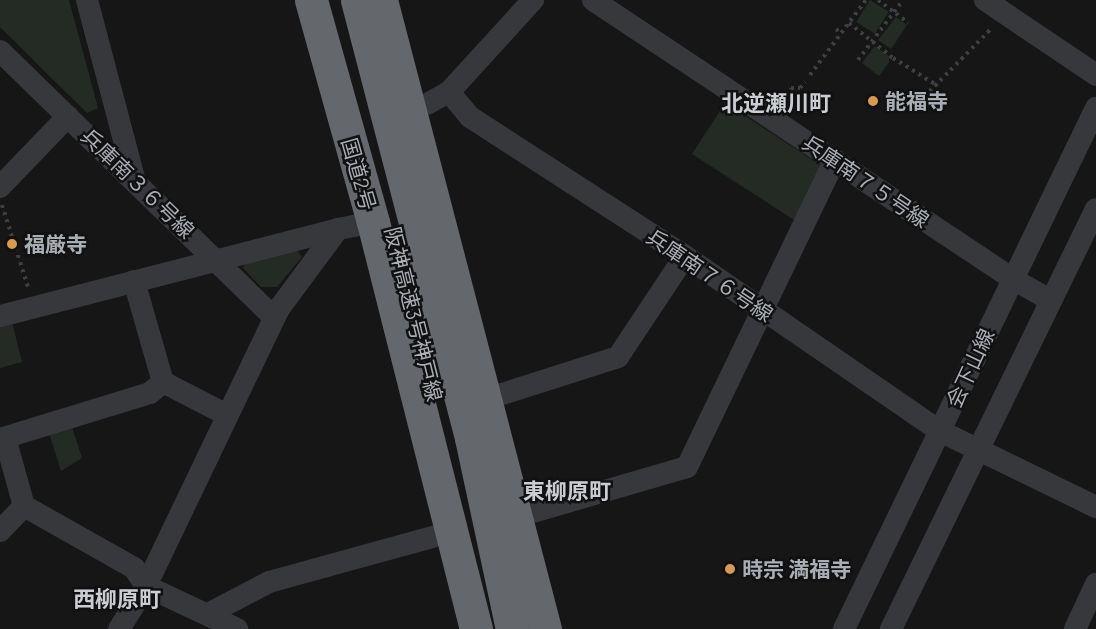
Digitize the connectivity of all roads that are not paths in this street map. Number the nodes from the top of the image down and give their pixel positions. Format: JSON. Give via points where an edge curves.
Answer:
{"nodes":[{"id":1,"x":87,"y":0,"type":"edge"},
{"id":2,"x":310,"y":0,"type":"edge"},
{"id":3,"x":330,"y":0,"type":"edge"},
{"id":4,"x":357,"y":0,"type":"edge"},
{"id":5,"x":381,"y":0,"type":"edge"},
{"id":6,"x":399,"y":0,"type":"edge"},
{"id":7,"x":533,"y":0,"type":"edge"},
{"id":8,"x":593,"y":0,"type":"edge"},
{"id":9,"x":985,"y":0,"type":"edge"},
{"id":10,"x":0,"y":51,"type":"edge"},
{"id":11,"x":1096,"y":75,"type":"edge"},
{"id":12,"x":438,"y":98,"type":"junction"},
{"id":13,"x":1096,"y":108,"type":"edge"},
{"id":14,"x":68,"y":116,"type":"junction"},
{"id":15,"x":835,"y":159,"type":"junction"},
{"id":16,"x":134,"y":178,"type":"junction"},
{"id":17,"x":0,"y":187,"type":"edge"},
{"id":18,"x":1096,"y":209,"type":"edge"},
{"id":19,"x":373,"y":222,"type":"junction"},
{"id":20,"x":338,"y":229,"type":"junction"},
{"id":21,"x":685,"y":256,"type":"junction"},
{"id":22,"x":218,"y":258,"type":"junction"},
{"id":23,"x":1012,"y":279,"type":"junction"},
{"id":24,"x":134,"y":281,"type":"junction"},
{"id":25,"x":1050,"y":300,"type":"junction"},
{"id":26,"x":763,"y":311,"type":"junction"},
{"id":27,"x":0,"y":316,"type":"edge"},
{"id":28,"x":274,"y":317,"type":"junction"},
{"id":29,"x":163,"y":382,"type":"junction"},
{"id":30,"x":502,"y":394,"type":"junction"},
{"id":31,"x":227,"y":415,"type":"junction"},
{"id":32,"x":940,"y":431,"type":"junction"},
{"id":33,"x":2,"y":439,"type":"edge"},
{"id":34,"x":977,"y":450,"type":"junction"},
{"id":35,"x":522,"y":504,"type":"junction"},
{"id":36,"x":24,"y":506,"type":"junction"},
{"id":37,"x":1096,"y":507,"type":"edge"},
{"id":38,"x":0,"y":531,"type":"edge"},
{"id":39,"x":450,"y":532,"type":"junction"},
{"id":40,"x":1096,"y":584,"type":"edge"},
{"id":41,"x":146,"y":586,"type":"junction"},
{"id":42,"x":208,"y":614,"type":"junction"},
{"id":43,"x":118,"y":629,"type":"edge"},
{"id":44,"x":237,"y":629,"type":"edge"},
{"id":45,"x":476,"y":629,"type":"edge"},
{"id":46,"x":494,"y":629,"type":"edge"},
{"id":47,"x":512,"y":629,"type":"edge"},
{"id":48,"x":533,"y":629,"type":"edge"},
{"id":49,"x":545,"y":629,"type":"edge"},
{"id":50,"x":563,"y":629,"type":"edge"},
{"id":51,"x":844,"y":629,"type":"edge"},
{"id":52,"x":891,"y":629,"type":"edge"},
{"id":53,"x":1076,"y":629,"type":"edge"}],
"edges":[{"from":1,"to":16,"type":"street"},
{"from":2,"to":19,"type":"highway","name":"国道2号"},
{"from":3,"to":46,"type":"highway","name":"阪神高速3号神戸線"},
{"from":4,"to":47,"type":"highway","via":[[471,438]]},
{"from":5,"to":35,"type":"highway"},
{"from":6,"to":12,"type":"highway"},
{"from":7,"to":12,"type":"street"},
{"from":8,"to":15,"type":"street","name":"兵庫南７５号線"},
{"from":9,"to":11,"type":"street"},
{"from":10,"to":14,"type":"street","name":"兵庫南３６号線"},
{"from":12,"to":21,"type":"street","name":"兵庫南７６号線"},
{"from":12,"to":30,"type":"highway"},
{"from":13,"to":23,"type":"street","name":"会下山線"},
{"from":14,"to":16,"type":"street","name":"兵庫南３６号線"},
{"from":14,"to":17,"type":"street"},
{"from":15,"to":23,"type":"street","name":"兵庫南７５号線"},
{"from":15,"to":26,"type":"street"},
{"from":16,"to":22,"type":"street","name":"兵庫南３６号線"},
{"from":18,"to":25,"type":"street","name":"会下山線"},
{"from":19,"to":20,"type":"street"},
{"from":19,"to":39,"type":"highway","name":"国道2号"},
{"from":20,"to":22,"type":"street"},
{"from":20,"to":28,"type":"street"},
{"from":21,"to":26,"type":"street","name":"兵庫南７６号線"},
{"from":21,"to":30,"type":"street","via":[[618,357]]},
{"from":22,"to":24,"type":"street"},
{"from":22,"to":28,"type":"street","name":"兵庫南３６号線"},
{"from":23,"to":25,"type":"street","name":"兵庫南７５号線"},
{"from":23,"to":32,"type":"street","name":"会下山線"},
{"from":24,"to":27,"type":"street"},
{"from":24,"to":29,"type":"street"},
{"from":25,"to":34,"type":"street","name":"会下山線"},
{"from":26,"to":32,"type":"street","name":"兵庫南７６号線"},
{"from":26,"to":35,"type":"street","via":[[687,467]]},
{"from":28,"to":31,"type":"street"},
{"from":29,"to":31,"type":"street"},
{"from":29,"to":33,"type":"street","via":[[150,393]]},
{"from":30,"to":35,"type":"highway"},
{"from":31,"to":41,"type":"street"},
{"from":32,"to":34,"type":"street","name":"兵庫南７６号線"},
{"from":32,"to":51,"type":"street","name":"会下山線"},
{"from":33,"to":36,"type":"street"},
{"from":34,"to":37,"type":"street","name":"兵庫南７６号線"},
{"from":34,"to":52,"type":"street","name":"会下山線"},
{"from":35,"to":48,"type":"highway"},
{"from":35,"to":49,"type":"highway"},
{"from":35,"to":50,"type":"highway"},
{"from":36,"to":38,"type":"street"},
{"from":36,"to":41,"type":"street","via":[[134,568]]},
{"from":39,"to":42,"type":"street","via":[[269,582]]},
{"from":39,"to":45,"type":"highway","name":"国道2号"},
{"from":40,"to":53,"type":"street"},
{"from":41,"to":42,"type":"street"},
{"from":41,"to":43,"type":"street"},
{"from":42,"to":44,"type":"street"}]}
